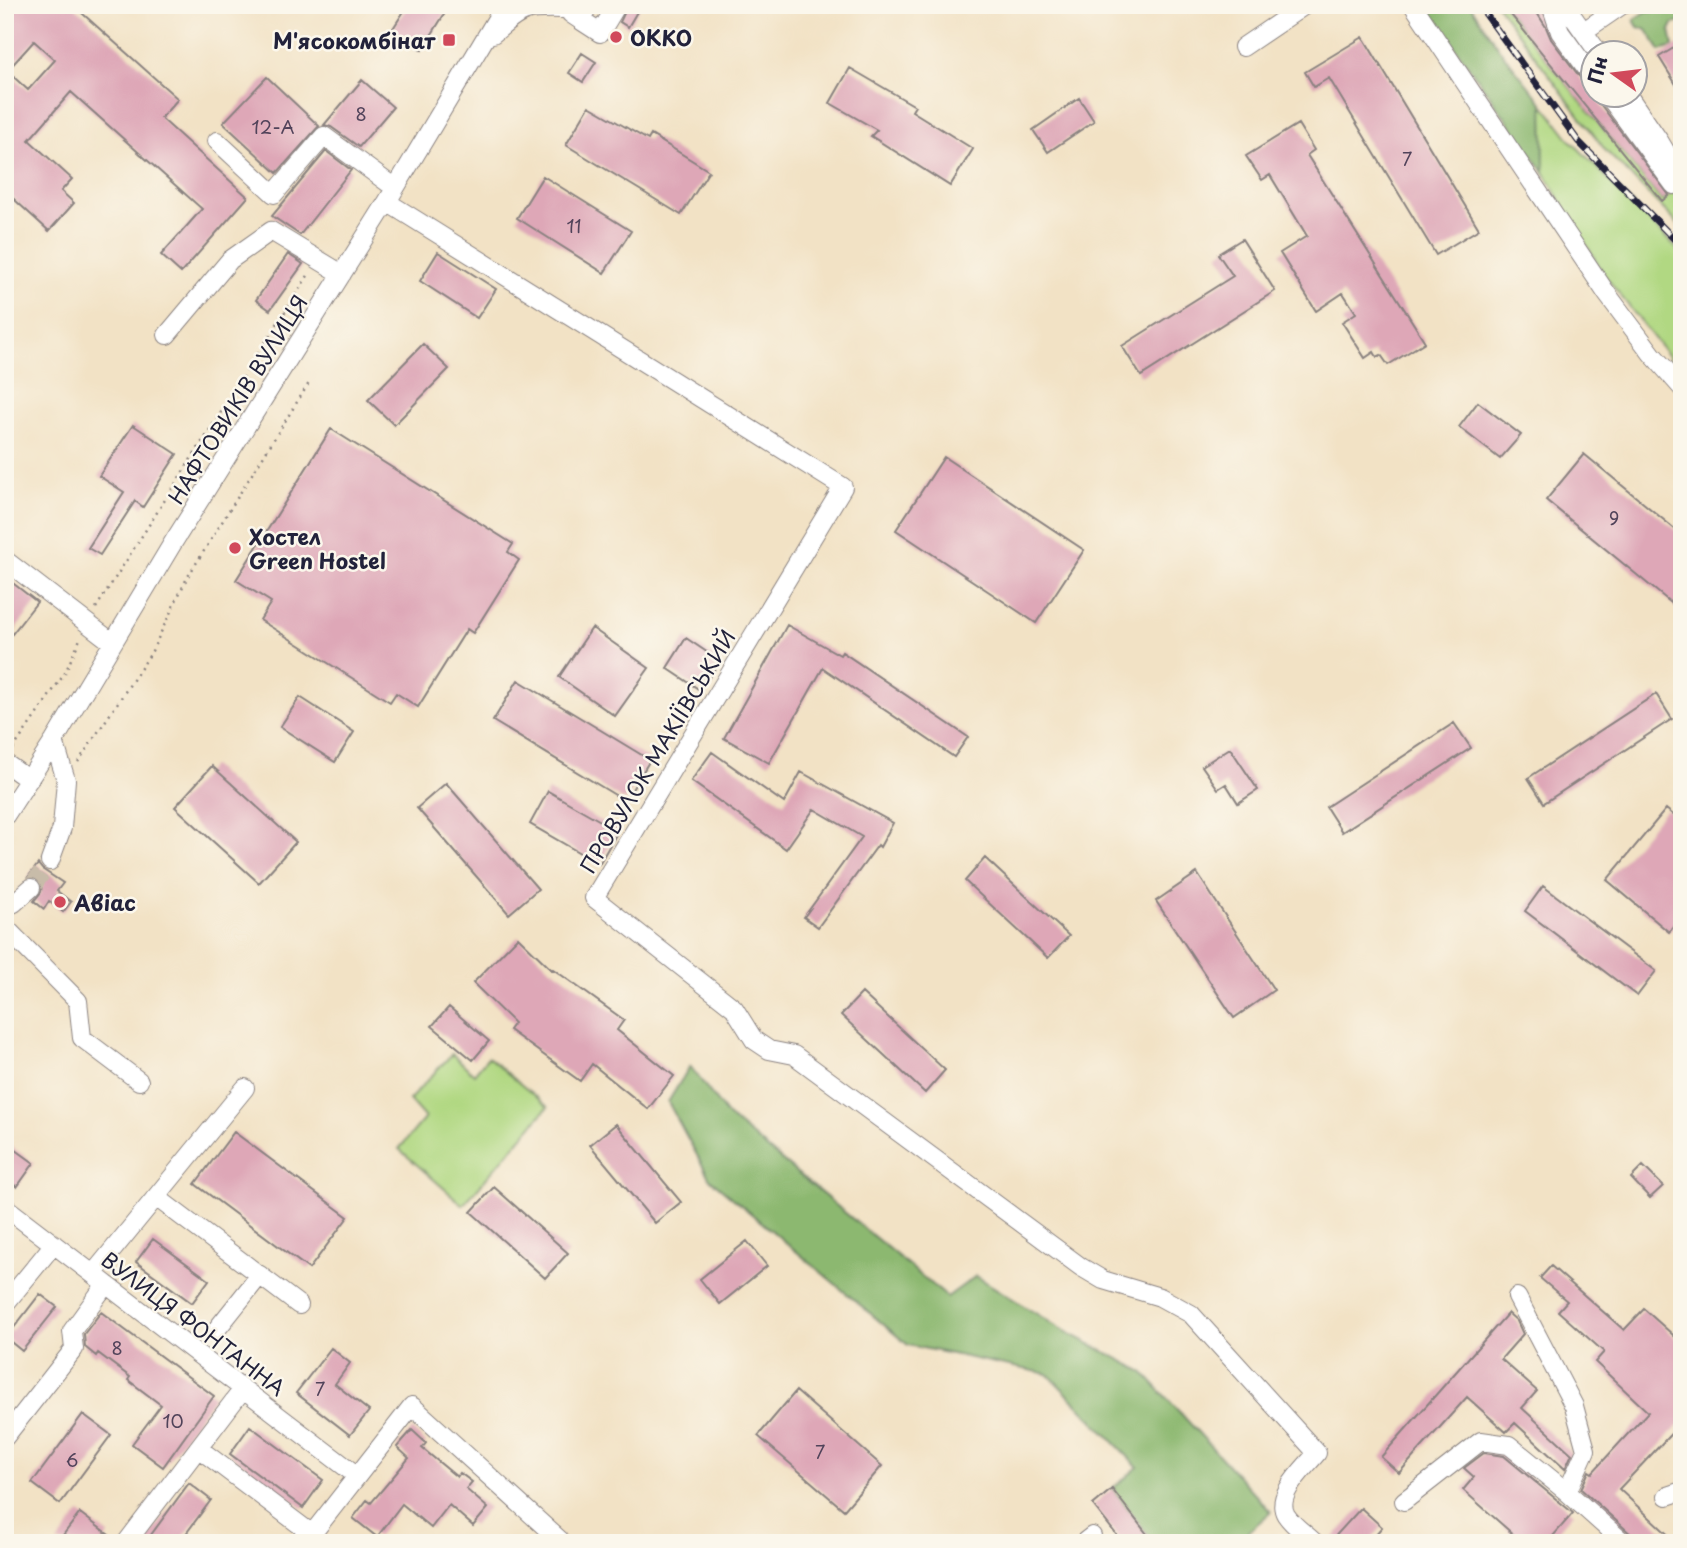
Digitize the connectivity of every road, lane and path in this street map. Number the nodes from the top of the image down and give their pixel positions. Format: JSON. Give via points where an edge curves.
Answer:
{"nodes":[{"id":1,"x":505,"y":5,"type":"edge"},
{"id":2,"x":617,"y":5,"type":"edge"},
{"id":3,"x":1305,"y":5,"type":"edge"},
{"id":4,"x":1413,"y":5,"type":"edge"},
{"id":5,"x":1549,"y":5,"type":"edge"},
{"id":6,"x":1569,"y":5,"type":"edge"},
{"id":7,"x":1622,"y":5,"type":"edge"},
{"id":8,"x":563,"y":7,"type":"edge"},
{"id":9,"x":584,"y":13,"type":"edge"},
{"id":10,"x":1584,"y":31,"type":"junction"},
{"id":11,"x":1589,"y":38,"type":"edge"},
{"id":12,"x":480,"y":46,"type":"junction"},
{"id":13,"x":1244,"y":47,"type":"dead end"},
{"id":14,"x":1578,"y":57,"type":"edge"},
{"id":15,"x":1617,"y":108,"type":"edge"},
{"id":16,"x":1637,"y":108,"type":"edge"},
{"id":17,"x":218,"y":141,"type":"dead end"},
{"id":18,"x":1678,"y":182,"type":"edge"},
{"id":19,"x":391,"y":195,"type":"junction"},
{"id":20,"x":318,"y":260,"type":"junction"},
{"id":21,"x":342,"y":274,"type":"junction"},
{"id":22,"x":167,"y":335,"type":"dead end"},
{"id":23,"x":309,"y":383,"type":"dead end"},
{"id":24,"x":1682,"y":388,"type":"edge"},
{"id":25,"x":5,"y":560,"type":"edge"},
{"id":26,"x":87,"y":623,"type":"junction"},
{"id":27,"x":113,"y":643,"type":"junction"},
{"id":28,"x":54,"y":741,"type":"junction"},
{"id":29,"x":5,"y":756,"type":"edge"},
{"id":30,"x":5,"y":763,"type":"edge"},
{"id":31,"x":29,"y":780,"type":"junction"},
{"id":32,"x":66,"y":780,"type":"junction"},
{"id":33,"x":5,"y":816,"type":"edge"},
{"id":34,"x":50,"y":860,"type":"tunnel mouth"},
{"id":35,"x":31,"y":888,"type":"tunnel mouth"},
{"id":36,"x":5,"y":906,"type":"edge"},
{"id":37,"x":5,"y":928,"type":"edge"},
{"id":38,"x":139,"y":1081,"type":"dead end"},
{"id":39,"x":244,"y":1088,"type":"dead end"},
{"id":40,"x":156,"y":1197,"type":"junction"},
{"id":41,"x":5,"y":1207,"type":"edge"},
{"id":42,"x":54,"y":1244,"type":"junction"},
{"id":43,"x":260,"y":1275,"type":"junction"},
{"id":44,"x":99,"y":1279,"type":"junction"},
{"id":45,"x":1517,"y":1297,"type":"dead end"},
{"id":46,"x":5,"y":1304,"type":"edge"},
{"id":47,"x":299,"y":1305,"type":"dead end"},
{"id":48,"x":217,"y":1329,"type":"dead end"},
{"id":49,"x":243,"y":1389,"type":"junction"},
{"id":50,"x":5,"y":1437,"type":"edge"},
{"id":51,"x":198,"y":1448,"type":"junction"},
{"id":52,"x":356,"y":1475,"type":"junction"},
{"id":53,"x":1567,"y":1492,"type":"junction"},
{"id":54,"x":1404,"y":1500,"type":"dead end"},
{"id":55,"x":308,"y":1539,"type":"edge"},
{"id":56,"x":126,"y":1543,"type":"edge"},
{"id":57,"x":563,"y":1543,"type":"edge"},
{"id":58,"x":1315,"y":1543,"type":"edge"},
{"id":59,"x":1624,"y":1543,"type":"edge"}],
"edges":[{"from":1,"to":12,"type":"street","name":"НАФТОВИКІВ ВУЛИЦЯ"},
{"from":2,"to":9,"type":"street","via":[[600,33]]},
{"from":3,"to":13,"type":"street"},
{"from":4,"to":24,"type":"street","via":[[1607,294]]},
{"from":5,"to":14,"type":"street","via":[[1560,32]]},
{"from":6,"to":10,"type":"street"},
{"from":7,"to":10,"type":"street"},
{"from":8,"to":9,"type":"street"},
{"from":8,"to":12,"type":"street","via":[[531,8]]},
{"from":10,"to":11,"type":"street"},
{"from":12,"to":19,"type":"street","name":"НАФТОВИКІВ ВУЛИЦЯ"},
{"from":15,"to":18,"type":"street"},
{"from":16,"to":18,"type":"street","via":[[1660,142]]},
{"from":17,"to":19,"type":"street","via":[[274,194],[324,136]]},
{"from":19,"to":21,"type":"street","name":"НАФТОВИКІВ ВУЛИЦЯ"},
{"from":19,"to":58,"type":"street","name":"ПРОВУЛОК МАКІЇВСЬКИЙ","via":[[843,487],[594,898],[734,1008],[754,1040],[769,1050],[794,1055],[1082,1267],[1103,1280],[1160,1297],[1191,1314],[1317,1453],[1283,1503],[1289,1519]]},
{"from":20,"to":21,"type":"street"},
{"from":20,"to":22,"type":"street","via":[[271,231],[230,260]]},
{"from":20,"to":26,"type":"path"},
{"from":21,"to":27,"type":"street","name":"НАФТОВИКІВ ВУЛИЦЯ"},
{"from":23,"to":32,"type":"path","via":[[187,578],[151,653]]},
{"from":25,"to":26,"type":"street"},
{"from":26,"to":27,"type":"street"},
{"from":26,"to":29,"type":"path","via":[[65,673],[16,747]]},
{"from":27,"to":28,"type":"street","name":"НАФТОВИКІВ ВУЛИЦЯ"},
{"from":28,"to":31,"type":"street","name":"НАФТОВИКІВ ВУЛИЦЯ"},
{"from":28,"to":32,"type":"street"},
{"from":30,"to":31,"type":"street"},
{"from":31,"to":33,"type":"street","name":"НАФТОВИКІВ ВУЛИЦЯ"},
{"from":32,"to":34,"type":"street","via":[[62,828]]},
{"from":35,"to":36,"type":"street"},
{"from":37,"to":38,"type":"street","via":[[78,1001],[82,1038]]},
{"from":39,"to":40,"type":"street"},
{"from":40,"to":43,"type":"street"},
{"from":40,"to":44,"type":"street"},
{"from":41,"to":42,"type":"street","name":"ВУЛИЦЯ ФОНТАННА"},
{"from":42,"to":44,"type":"street","name":"ВУЛИЦЯ ФОНТАННА"},
{"from":42,"to":46,"type":"street"},
{"from":43,"to":47,"type":"street"},
{"from":43,"to":48,"type":"street"},
{"from":44,"to":49,"type":"street","name":"ВУЛИЦЯ ФОНТАННА"},
{"from":44,"to":50,"type":"street","via":[[72,1331],[74,1349]]},
{"from":45,"to":53,"type":"street","via":[[1574,1406],[1586,1450]]},
{"from":49,"to":51,"type":"street"},
{"from":49,"to":52,"type":"street","name":"ВУЛИЦЯ ФОНТАННА"},
{"from":51,"to":55,"type":"street"},
{"from":51,"to":56,"type":"street"},
{"from":52,"to":55,"type":"street"},
{"from":52,"to":57,"type":"street","via":[[412,1406]]},
{"from":53,"to":54,"type":"street","via":[[1509,1445],[1480,1441]]},
{"from":53,"to":59,"type":"street"}]}
